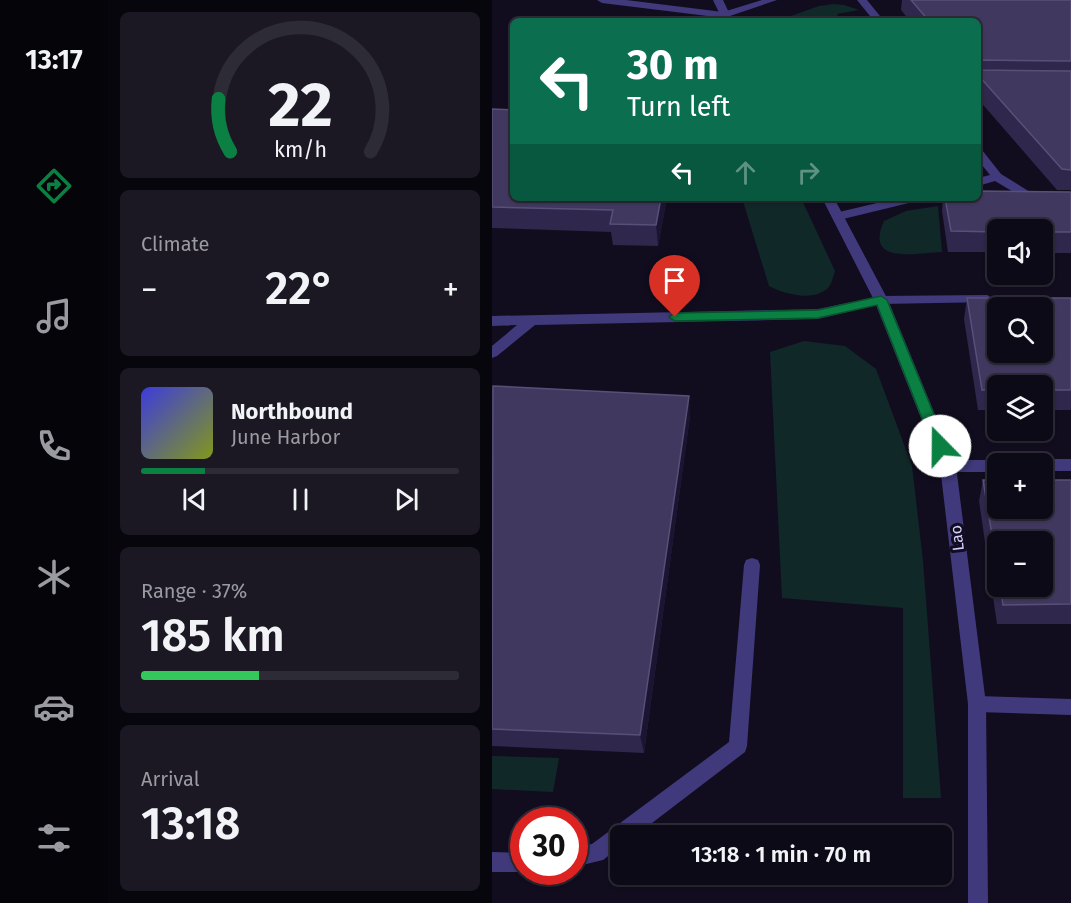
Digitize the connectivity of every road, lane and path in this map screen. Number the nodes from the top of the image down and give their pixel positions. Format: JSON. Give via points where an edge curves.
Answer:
{"nodes":[{"id":1,"x":602,"y":0,"type":"edge"},
{"id":2,"x":718,"y":0,"type":"edge"},
{"id":3,"x":772,"y":0,"type":"edge"},
{"id":4,"x":862,"y":0,"type":"edge"},
{"id":5,"x":726,"y":18,"type":"edge"},
{"id":6,"x":877,"y":18,"type":"edge"},
{"id":7,"x":981,"y":156,"type":"edge"},
{"id":8,"x":996,"y":177,"type":"junction"},
{"id":9,"x":981,"y":181,"type":"edge"},
{"id":10,"x":1071,"y":196,"type":"edge"},
{"id":11,"x":830,"y":201,"type":"edge"},
{"id":12,"x":901,"y":201,"type":"edge"},
{"id":13,"x":839,"y":216,"type":"junction"},
{"id":14,"x":987,"y":299,"type":"edge"},
{"id":15,"x":881,"y":300,"type":"junction"},
{"id":16,"x":532,"y":320,"type":"junction"},
{"id":17,"x":492,"y":321,"type":"edge"},
{"id":18,"x":492,"y":353,"type":"edge"},
{"id":19,"x":1053,"y":465,"type":"edge"},
{"id":20,"x":1071,"y":465,"type":"edge"},
{"id":21,"x":948,"y":466,"type":"junction"},
{"id":22,"x":987,"y":466,"type":"edge"},
{"id":23,"x":752,"y":565,"type":"dead end"},
{"id":24,"x":977,"y":704,"type":"junction"},
{"id":25,"x":1071,"y":707,"type":"edge"},
{"id":26,"x":588,"y":854,"type":"edge"},
{"id":27,"x":492,"y":862,"type":"edge"},
{"id":28,"x":510,"y":863,"type":"edge"},
{"id":29,"x":978,"y":903,"type":"edge"}],
"edges":[{"from":1,"to":5,"type":"street"},
{"from":2,"to":5,"type":"street"},
{"from":3,"to":5,"type":"street"},
{"from":4,"to":6,"type":"street"},
{"from":7,"to":8,"type":"street"},
{"from":8,"to":9,"type":"street"},
{"from":8,"to":10,"type":"street","via":[[1027,196]]},
{"from":11,"to":13,"type":"street","name":"Lao"},
{"from":12,"to":13,"type":"street"},
{"from":13,"to":15,"type":"street","name":"Lao"},
{"from":14,"to":15,"type":"street"},
{"from":15,"to":16,"type":"street","via":[[818,314]]},
{"from":15,"to":21,"type":"street","name":"Lao"},
{"from":16,"to":17,"type":"street"},
{"from":16,"to":18,"type":"street"},
{"from":19,"to":20,"type":"street"},
{"from":21,"to":22,"type":"street"},
{"from":21,"to":24,"type":"street","name":"Lao"},
{"from":23,"to":26,"type":"street","via":[[738,746],[596,853]]},
{"from":24,"to":25,"type":"street"},
{"from":24,"to":29,"type":"street","name":"Lao"},
{"from":27,"to":28,"type":"street"}]}
